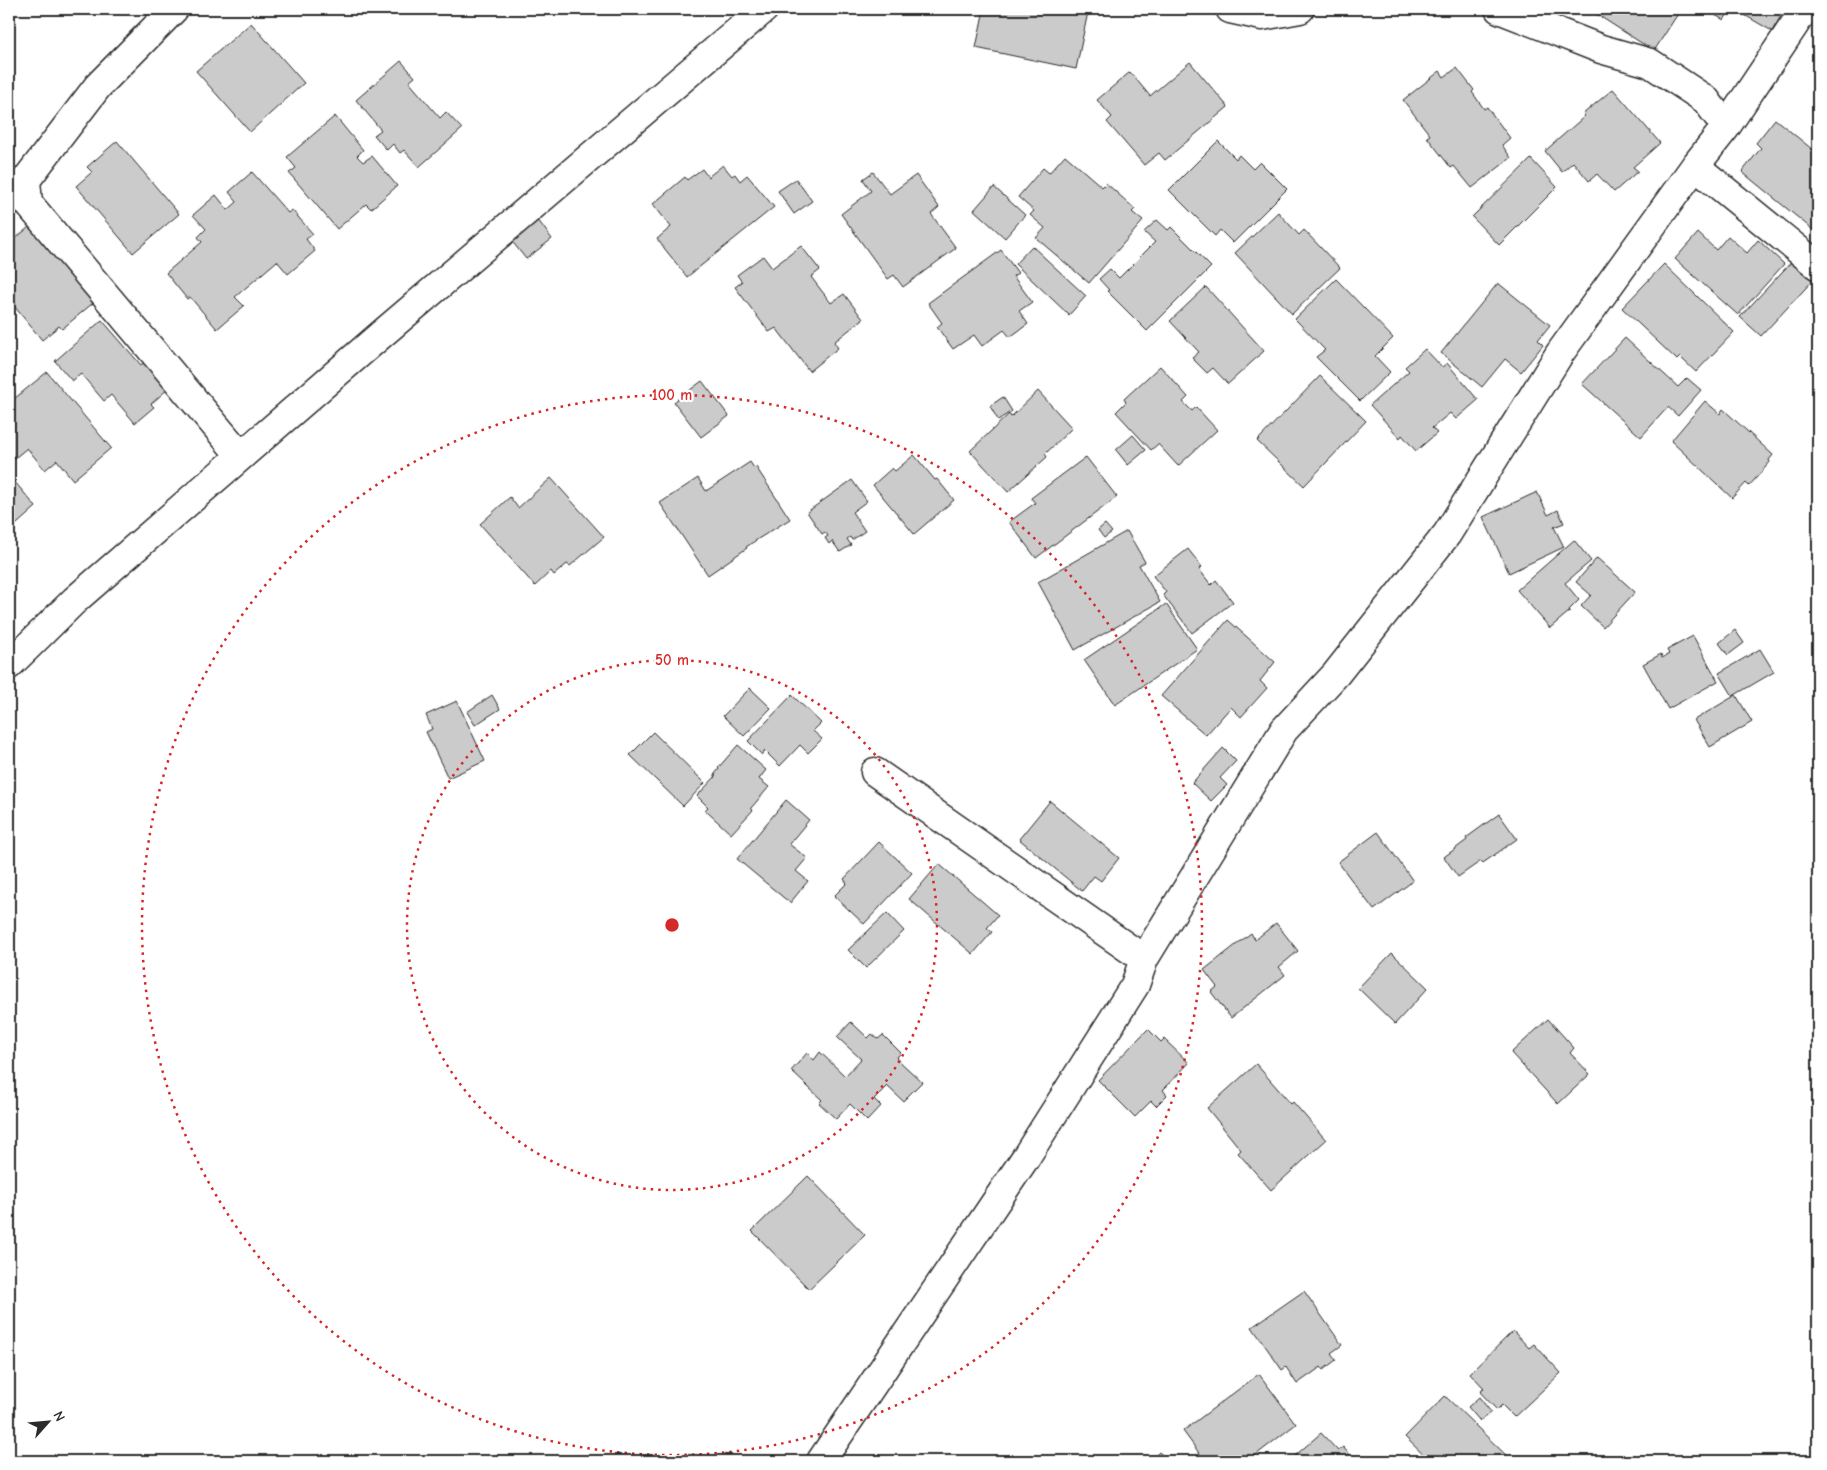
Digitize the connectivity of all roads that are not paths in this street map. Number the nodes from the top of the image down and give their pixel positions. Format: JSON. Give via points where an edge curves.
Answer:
{"nodes":[{"id":1,"x":174,"y":9,"type":"edge"},
{"id":2,"x":764,"y":9,"type":"edge"},
{"id":3,"x":1230,"y":9,"type":"edge"},
{"id":4,"x":1300,"y":9,"type":"edge"},
{"id":5,"x":1499,"y":9,"type":"edge"},
{"id":6,"x":1805,"y":9,"type":"edge"},
{"id":7,"x":1726,"y":127,"type":"junction"},
{"id":8,"x":1695,"y":166,"type":"junction"},
{"id":9,"x":1818,"y":266,"type":"edge"},
{"id":10,"x":241,"y":456,"type":"junction"},
{"id":11,"x":9,"y":665,"type":"edge"},
{"id":12,"x":875,"y":772,"type":"dead end"},
{"id":13,"x":1144,"y":959,"type":"junction"},
{"id":14,"x":821,"y":1461,"type":"edge"}],
"edges":[{"from":1,"to":10,"type":"street","via":[[98,86],[26,180],[28,203]]},
{"from":2,"to":10,"type":"street"},
{"from":3,"to":4,"type":"street","via":[[1262,16]]},
{"from":5,"to":7,"type":"street","via":[[1601,49],[1650,63],[1706,100]]},
{"from":6,"to":7,"type":"street"},
{"from":7,"to":8,"type":"street"},
{"from":8,"to":9,"type":"street"},
{"from":8,"to":13,"type":"street","via":[[1560,353],[1447,534],[1336,674],[1284,730]]},
{"from":10,"to":11,"type":"street","via":[[75,600]]},
{"from":12,"to":13,"type":"street"},
{"from":13,"to":14,"type":"street","via":[[1135,985],[1026,1157]]}]}
